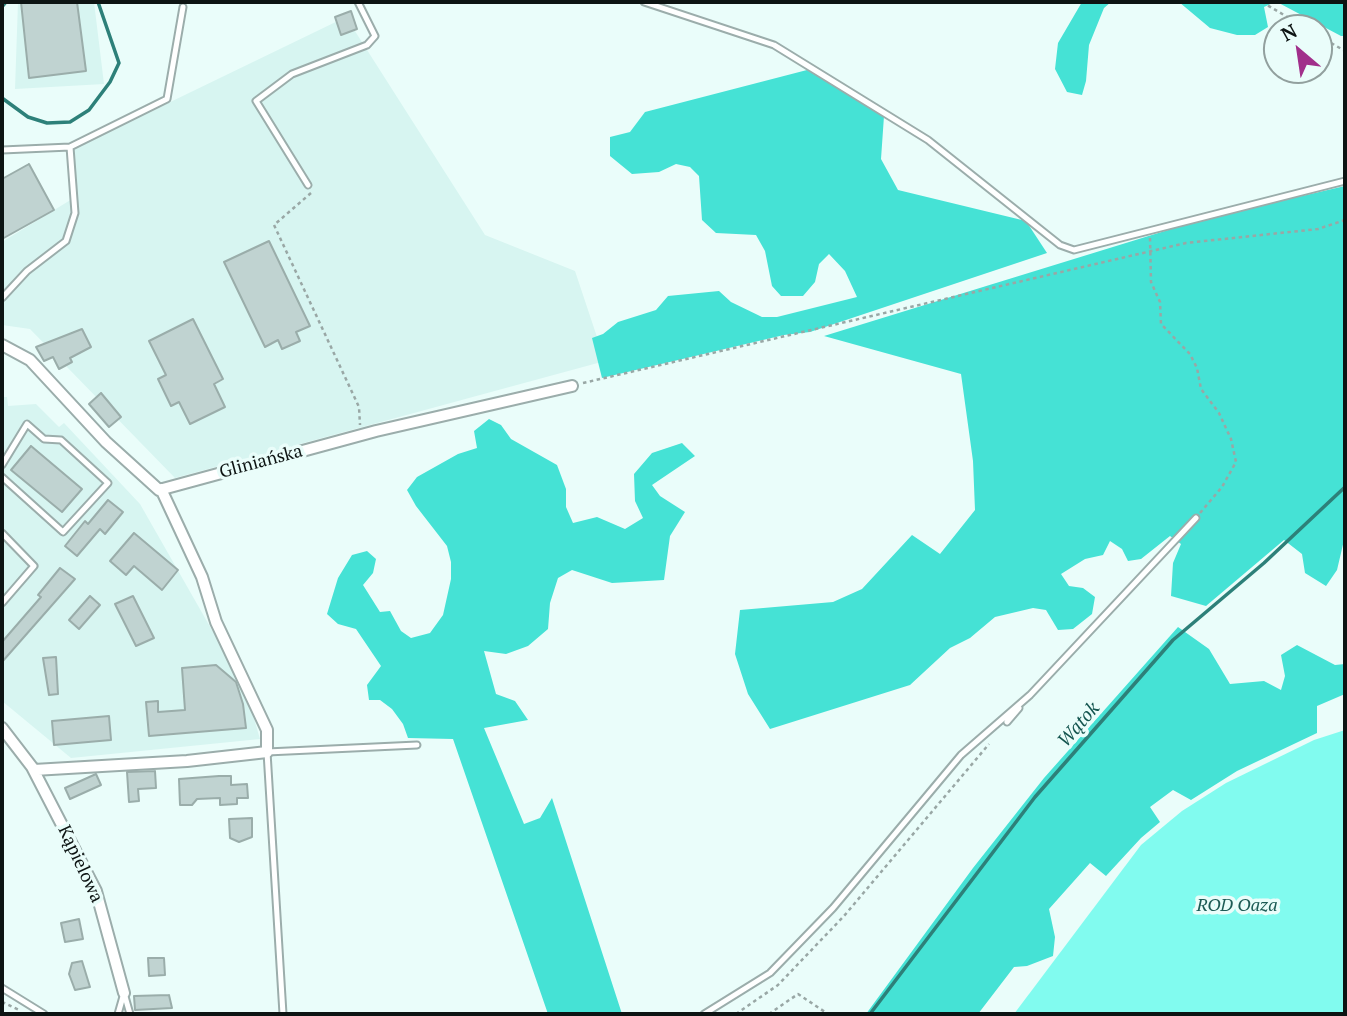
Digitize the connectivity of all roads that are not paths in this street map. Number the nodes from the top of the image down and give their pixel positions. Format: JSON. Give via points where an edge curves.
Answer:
{"nodes":[{"id":1,"x":358,"y":2,"type":"edge"},
{"id":2,"x":643,"y":2,"type":"edge"},
{"id":3,"x":183,"y":8,"type":"dead end"},
{"id":4,"x":70,"y":147,"type":"junction"},
{"id":5,"x":2,"y":150,"type":"edge"},
{"id":6,"x":1345,"y":181,"type":"edge"},
{"id":7,"x":308,"y":184,"type":"road end"},
{"id":8,"x":2,"y":298,"type":"edge"},
{"id":9,"x":2,"y":345,"type":"edge"},
{"id":10,"x":572,"y":386,"type":"road end"},
{"id":11,"x":2,"y":465,"type":"edge"},
{"id":12,"x":2,"y":477,"type":"edge"},
{"id":13,"x":8,"y":484,"type":"junction"},
{"id":14,"x":161,"y":489,"type":"junction"},
{"id":15,"x":2,"y":492,"type":"edge"},
{"id":16,"x":1196,"y":519,"type":"road end"},
{"id":17,"x":2,"y":533,"type":"edge"},
{"id":18,"x":2,"y":603,"type":"edge"},
{"id":19,"x":2,"y":728,"type":"edge"},
{"id":20,"x":417,"y":745,"type":"dead end"},
{"id":21,"x":267,"y":752,"type":"junction"},
{"id":22,"x":34,"y":771,"type":"junction"},
{"id":23,"x":2,"y":988,"type":"edge"},
{"id":24,"x":124,"y":993,"type":"junction"},
{"id":25,"x":44,"y":1014,"type":"edge"},
{"id":26,"x":118,"y":1014,"type":"edge"},
{"id":27,"x":130,"y":1014,"type":"edge"},
{"id":28,"x":283,"y":1014,"type":"edge"},
{"id":29,"x":704,"y":1014,"type":"edge"}],
"edges":[{"from":1,"to":7,"type":"lane","via":[[375,36],[367,46],[292,74],[256,102]]},
{"from":2,"to":6,"type":"lane","via":[[774,45],[928,140],[1059,245],[1074,250]]},
{"from":3,"to":4,"type":"lane","via":[[167,99]]},
{"from":4,"to":5,"type":"lane"},
{"from":4,"to":8,"type":"lane","via":[[75,213],[66,241],[27,271]]},
{"from":9,"to":14,"type":"street","via":[[30,360],[106,442]]},
{"from":10,"to":14,"type":"street","name":"Gliniańska","via":[[361,435]]},
{"from":11,"to":13,"type":"lane","via":[[27,424],[44,439],[61,440],[108,483],[63,532]]},
{"from":12,"to":13,"type":"lane"},
{"from":13,"to":15,"type":"lane"},
{"from":14,"to":21,"type":"street","via":[[267,730]]},
{"from":16,"to":29,"type":"lane","via":[[1008,718],[961,755],[833,908],[770,973]]},
{"from":17,"to":18,"type":"lane","via":[[34,566]]},
{"from":19,"to":22,"type":"street","name":"Kąpielowa"},
{"from":20,"to":21,"type":"lane"},
{"from":21,"to":22,"type":"street"},
{"from":21,"to":28,"type":"lane"},
{"from":22,"to":24,"type":"street","name":"Kąpielowa","via":[[96,891]]},
{"from":23,"to":25,"type":"lane"},
{"from":24,"to":26,"type":"lane"},
{"from":24,"to":27,"type":"lane","name":"Kąpielowa"}]}
